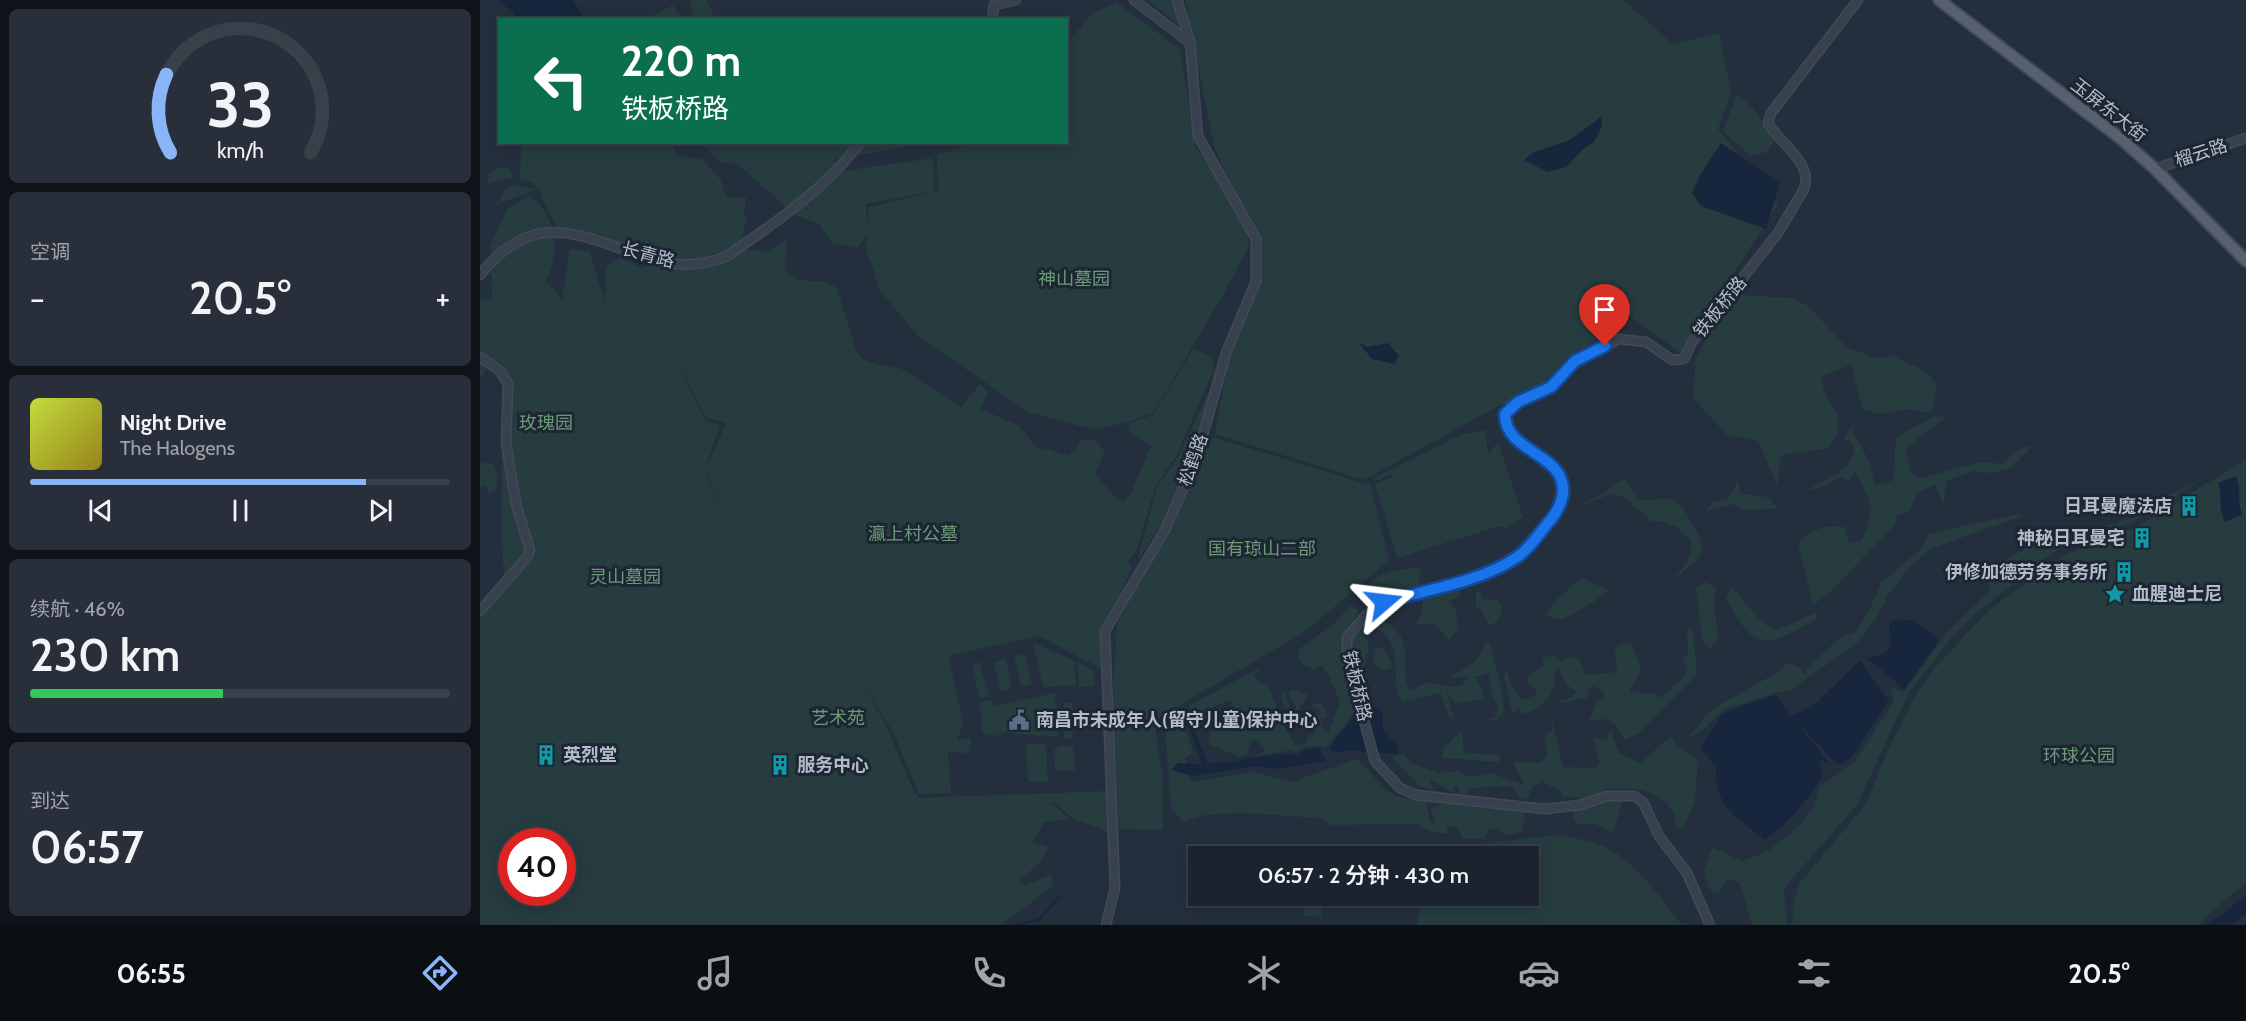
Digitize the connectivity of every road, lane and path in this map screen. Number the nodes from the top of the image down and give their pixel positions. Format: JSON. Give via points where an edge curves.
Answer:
{"nodes":[{"id":1,"x":1016,"y":0,"type":"edge"},
{"id":2,"x":1134,"y":0,"type":"edge"},
{"id":3,"x":1177,"y":0,"type":"edge"},
{"id":4,"x":1858,"y":0,"type":"edge"},
{"id":5,"x":1939,"y":0,"type":"edge"},
{"id":6,"x":1949,"y":0,"type":"edge"},
{"id":7,"x":992,"y":18,"type":"edge"},
{"id":8,"x":1190,"y":42,"type":"junction"},
{"id":9,"x":2246,"y":140,"type":"edge"},
{"id":10,"x":859,"y":144,"type":"edge"},
{"id":11,"x":2160,"y":169,"type":"junction"},
{"id":12,"x":2246,"y":250,"type":"edge"},
{"id":13,"x":2246,"y":261,"type":"edge"},
{"id":14,"x":480,"y":275,"type":"edge"},
{"id":15,"x":480,"y":357,"type":"edge"},
{"id":16,"x":480,"y":611,"type":"edge"},
{"id":17,"x":1106,"y":925,"type":"edge"},
{"id":18,"x":1710,"y":925,"type":"edge"}],
"edges":[{"from":1,"to":7,"type":"street","via":[[994,5]]},
{"from":2,"to":8,"type":"street"},
{"from":3,"to":8,"type":"street","name":"松鹤路"},
{"from":4,"to":18,"type":"street","name":"铁板桥路","via":[[1771,113],[1768,123],[1805,168],[1804,189],[1778,233],[1692,342],[1688,355],[1672,360],[1646,342],[1619,339],[1575,361],[1542,393],[1510,406],[1505,421],[1512,433],[1557,472],[1563,485],[1561,507],[1515,559],[1471,578],[1384,602],[1347,637],[1347,658],[1376,761],[1400,788],[1416,795],[1545,808],[1580,805],[1608,796],[1634,796],[1644,802],[1659,836],[1687,873]]},
{"from":5,"to":11,"type":"main road","name":"玉屏东大街"},
{"from":6,"to":11,"type":"main road","name":"玉屏东大街","via":[[2124,134]]},
{"from":8,"to":17,"type":"street","name":"松鹤路","via":[[1198,136],[1256,238],[1256,281],[1226,353],[1197,456],[1165,530],[1105,631],[1115,888]]},
{"from":9,"to":11,"type":"street","name":"榴云路"},
{"from":10,"to":14,"type":"street","name":"长青路","via":[[799,205],[715,261],[665,263],[581,234],[549,232],[535,233],[507,248]]},
{"from":11,"to":12,"type":"main road","name":"玉屏东大街"},
{"from":11,"to":13,"type":"main road","name":"玉屏东大街"},
{"from":15,"to":16,"type":"street","via":[[500,371],[508,384],[506,443],[516,504],[530,550]]}]}
